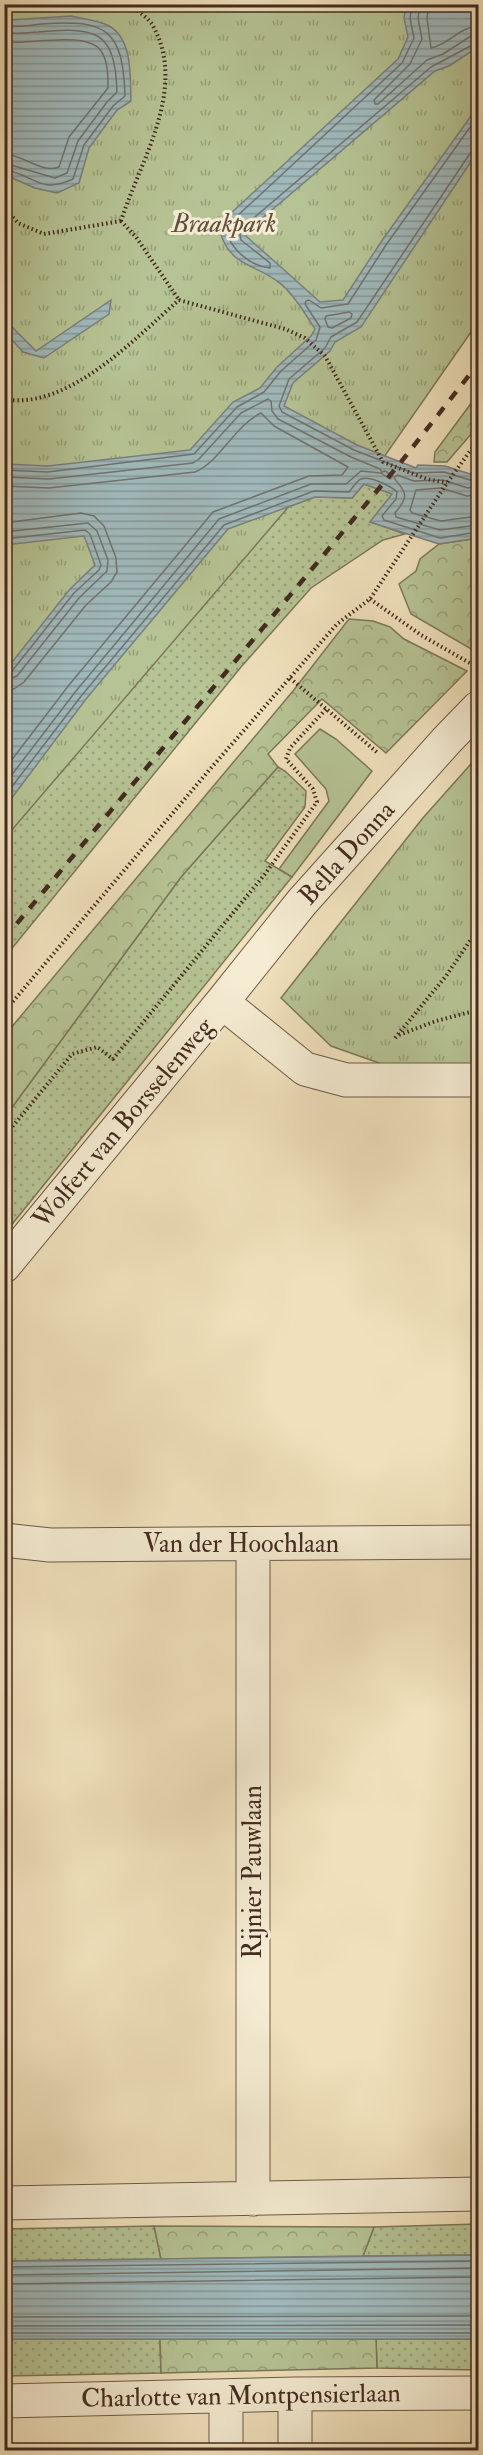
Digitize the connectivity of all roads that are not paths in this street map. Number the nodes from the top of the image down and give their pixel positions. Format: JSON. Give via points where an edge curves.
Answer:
{"nodes":[{"id":1,"x":478,"y":708,"type":"edge"},
{"id":2,"x":222,"y":1002,"type":"junction"},
{"id":3,"x":478,"y":1080,"type":"edge"},
{"id":4,"x":4,"y":1266,"type":"edge"},
{"id":5,"x":4,"y":1540,"type":"edge"},
{"id":6,"x":478,"y":1542,"type":"edge"},
{"id":7,"x":253,"y":1545,"type":"junction"},
{"id":8,"x":478,"y":2194,"type":"edge"},
{"id":9,"x":254,"y":2199,"type":"junction"},
{"id":10,"x":4,"y":2203,"type":"edge"},
{"id":11,"x":478,"y":2393,"type":"edge"},
{"id":12,"x":295,"y":2394,"type":"junction"},
{"id":13,"x":226,"y":2397,"type":"junction"},
{"id":14,"x":4,"y":2401,"type":"edge"},
{"id":15,"x":226,"y":2451,"type":"edge"},
{"id":16,"x":295,"y":2451,"type":"edge"}],
"edges":[{"from":1,"to":2,"type":"street","name":"Bella Donna","via":[[302,902]]},
{"from":2,"to":3,"type":"street","name":"Wolfert van Borsselenweg","via":[[304,1069],[346,1080]]},
{"from":2,"to":4,"type":"street","name":"Wolfert van Borsselenweg"},
{"from":5,"to":7,"type":"street","name":"Van der Hoochlaan","via":[[50,1545]]},
{"from":6,"to":7,"type":"street","name":"Van der Hoochlaan"},
{"from":7,"to":9,"type":"street","name":"Rijnier Pauwlaan"},
{"from":8,"to":9,"type":"street"},
{"from":9,"to":10,"type":"street"},
{"from":11,"to":12,"type":"street","name":"Charlotte van Montpensierlaan"},
{"from":12,"to":13,"type":"street","name":"Charlotte van Montpensierlaan"},
{"from":12,"to":16,"type":"street"},
{"from":13,"to":14,"type":"street","name":"Charlotte van Montpensierlaan"},
{"from":13,"to":15,"type":"street"}]}
